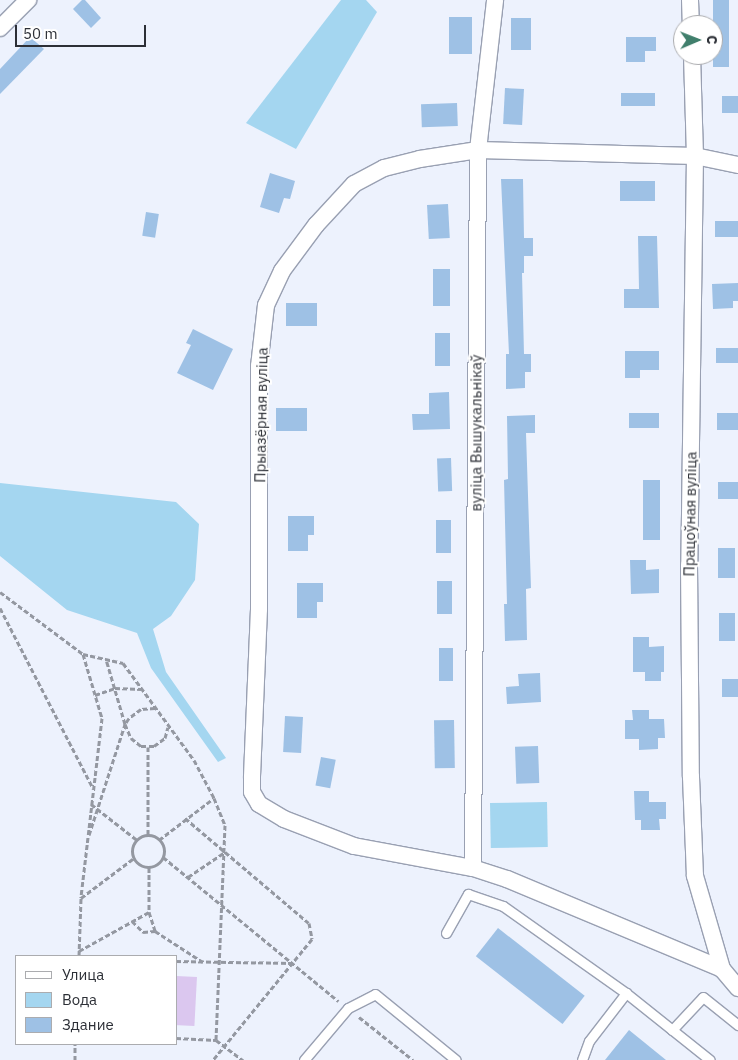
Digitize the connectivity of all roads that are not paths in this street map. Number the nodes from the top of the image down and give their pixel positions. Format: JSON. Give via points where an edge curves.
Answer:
{"nodes":[{"id":1,"x":28,"y":0,"type":"edge"},
{"id":2,"x":495,"y":0,"type":"edge"},
{"id":3,"x":690,"y":0,"type":"edge"},
{"id":4,"x":691,"y":15,"type":"edge"},
{"id":5,"x":0,"y":28,"type":"edge"},
{"id":6,"x":692,"y":65,"type":"edge"},
{"id":7,"x":478,"y":150,"type":"junction"},
{"id":8,"x":695,"y":156,"type":"junction"},
{"id":9,"x":738,"y":165,"type":"edge"},
{"id":10,"x":473,"y":868,"type":"junction"},
{"id":11,"x":446,"y":933,"type":"dead end"},
{"id":12,"x":722,"y":970,"type":"junction"},
{"id":13,"x":738,"y":988,"type":"edge"},
{"id":14,"x":626,"y":993,"type":"junction"},
{"id":15,"x":738,"y":1025,"type":"edge"},
{"id":16,"x":672,"y":1030,"type":"junction"},
{"id":17,"x":304,"y":1060,"type":"edge"},
{"id":18,"x":456,"y":1060,"type":"edge"},
{"id":19,"x":582,"y":1060,"type":"edge"},
{"id":20,"x":710,"y":1060,"type":"edge"}],
"edges":[{"from":1,"to":5,"type":"street"},
{"from":2,"to":7,"type":"street","name":"вуліца Вышукальнікаў"},
{"from":3,"to":4,"type":"street"},
{"from":6,"to":8,"type":"street","name":"Працоўная вуліца"},
{"from":7,"to":8,"type":"street","name":"Прыазёрная вуліца"},
{"from":7,"to":10,"type":"street","name":"вуліца Вышукальнікаў"},
{"from":7,"to":10,"type":"street","name":"Прыазёрная вуліца","via":[[384,168],[354,184],[316,225],[282,271],[266,305],[259,366],[259,609],[252,778],[252,792],[259,804],[284,819],[354,846]]},
{"from":8,"to":9,"type":"street","name":"Прыазёрная вуліца"},
{"from":8,"to":12,"type":"street","name":"Працоўная вуліца","via":[[689,565],[690,777],[696,876]]},
{"from":10,"to":12,"type":"street","via":[[586,911]]},
{"from":11,"to":14,"type":"lane","via":[[468,894],[477,897],[503,906]]},
{"from":12,"to":13,"type":"street"},
{"from":14,"to":16,"type":"lane"},
{"from":14,"to":19,"type":"lane","via":[[589,1041]]},
{"from":15,"to":16,"type":"lane","via":[[703,997]]},
{"from":16,"to":20,"type":"lane"},
{"from":17,"to":18,"type":"lane","via":[[348,1008],[375,994]]}]}
